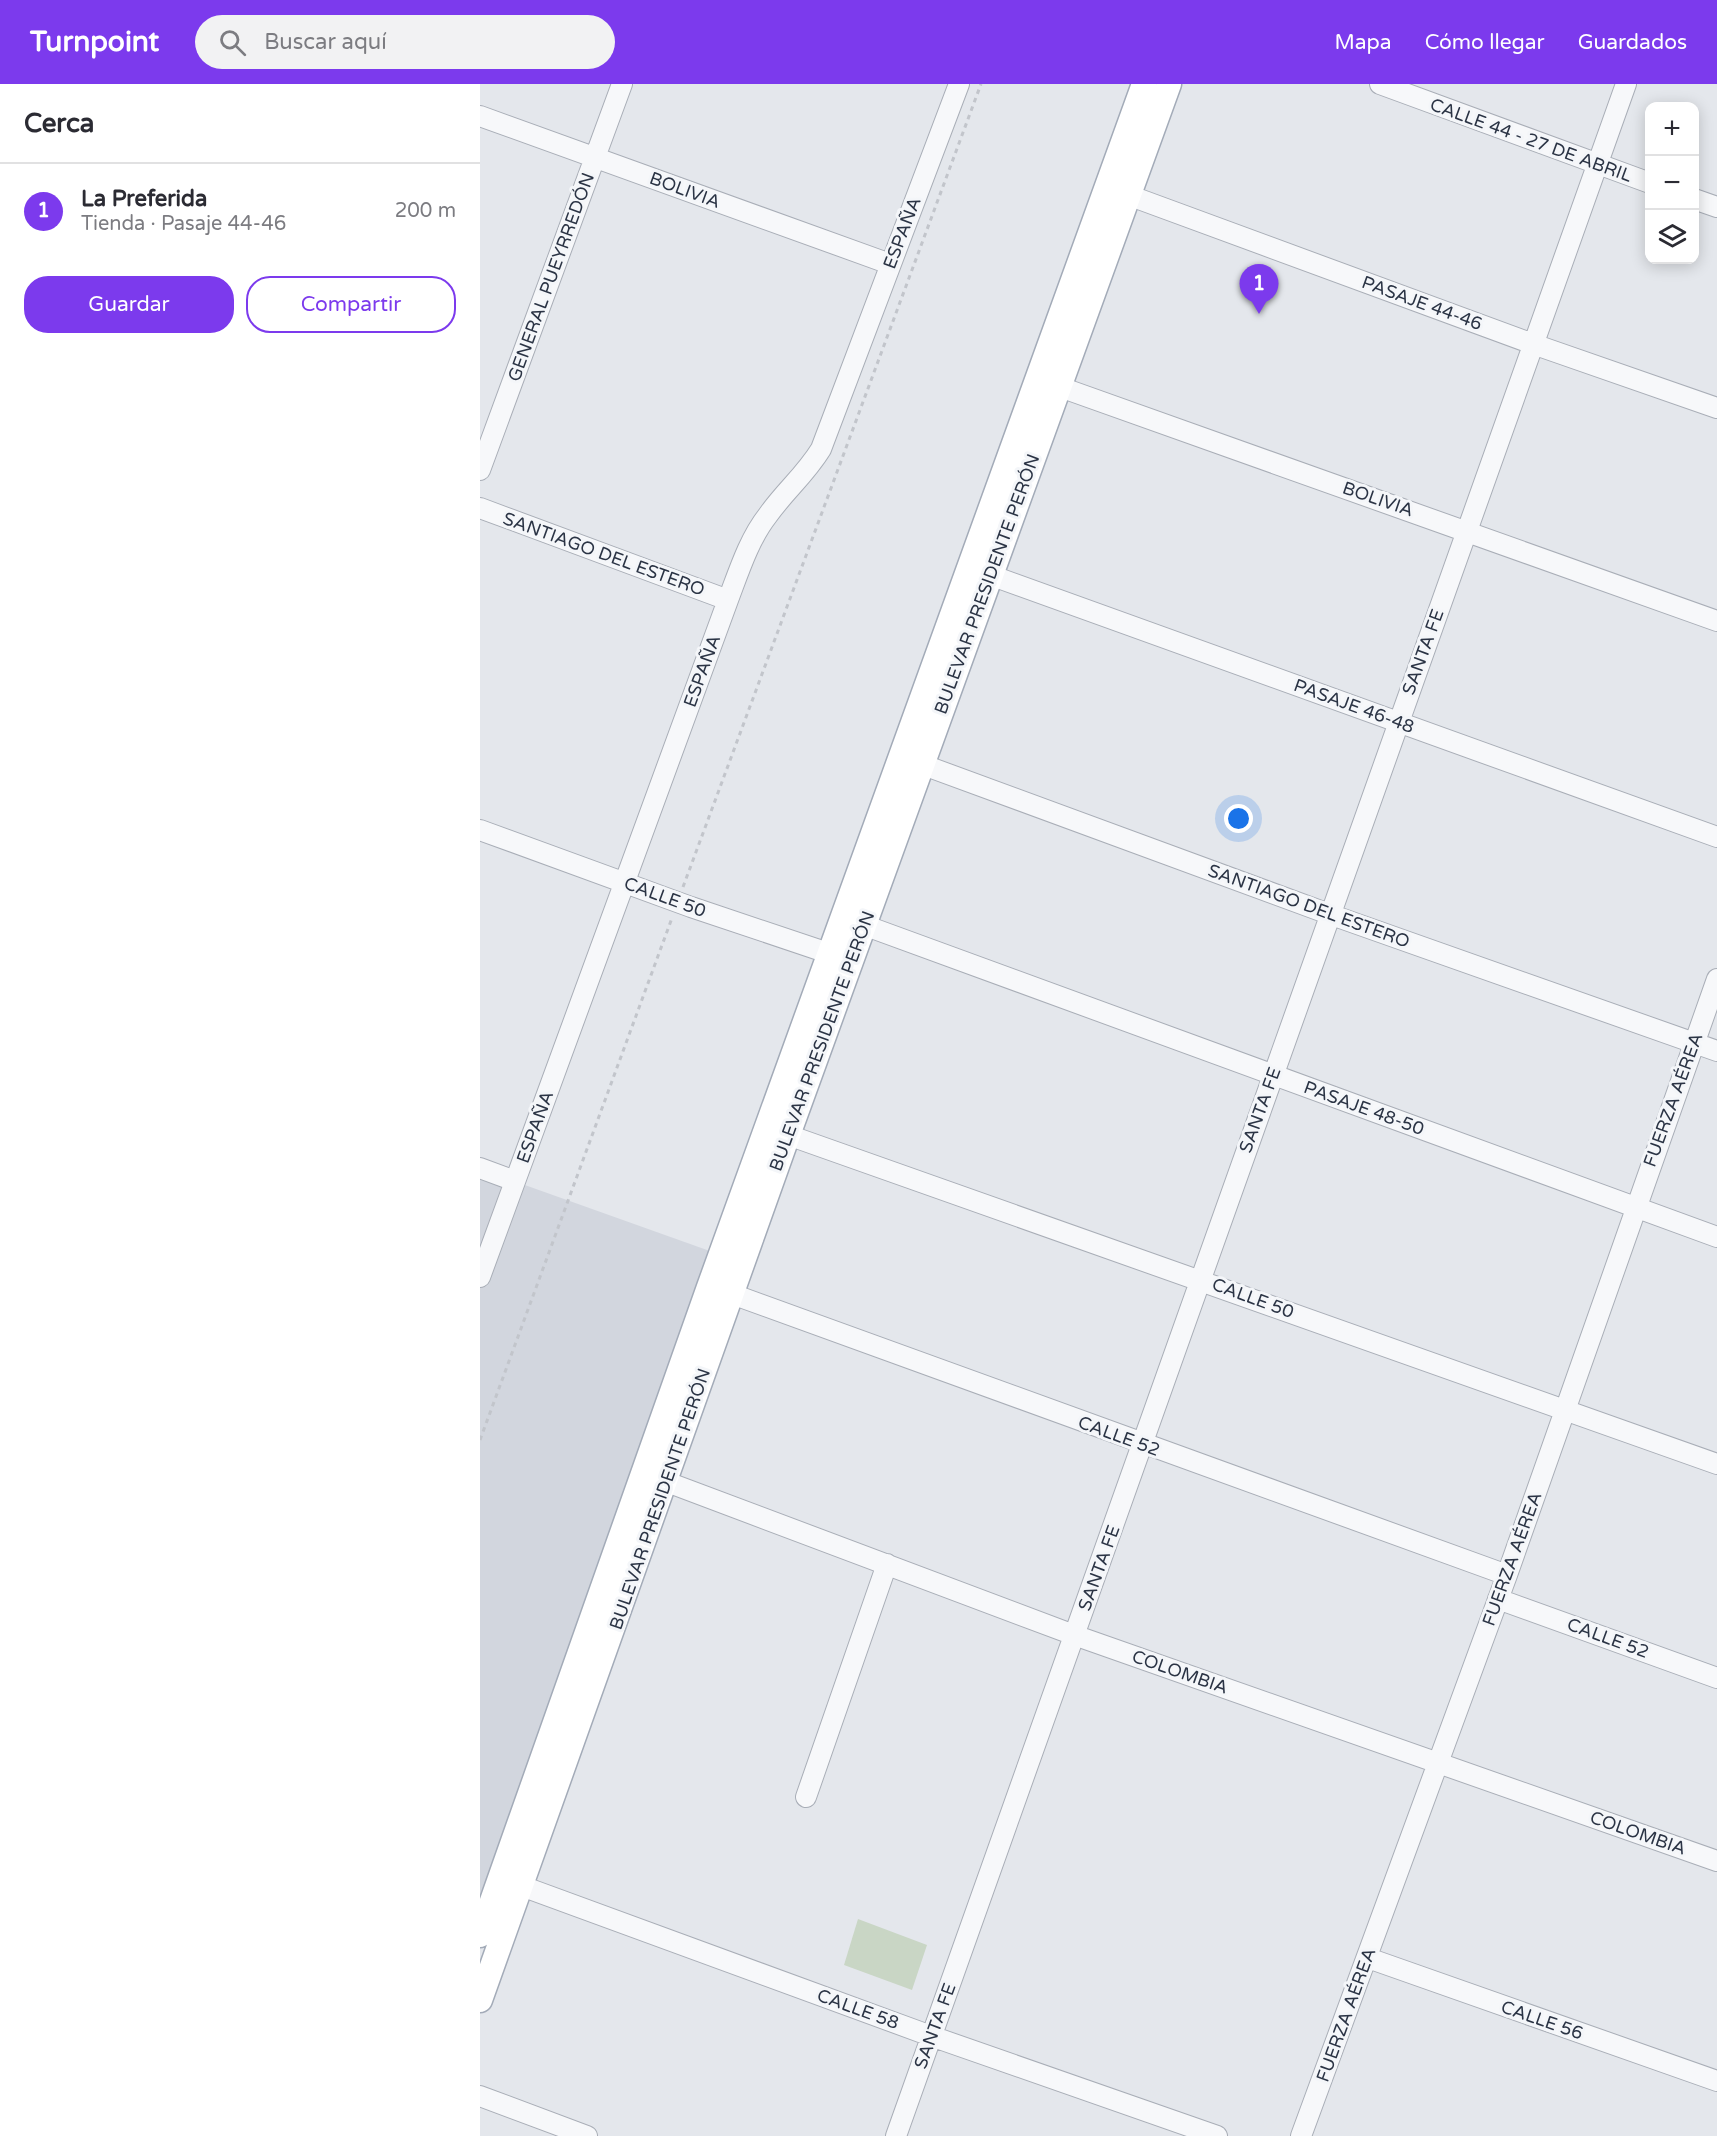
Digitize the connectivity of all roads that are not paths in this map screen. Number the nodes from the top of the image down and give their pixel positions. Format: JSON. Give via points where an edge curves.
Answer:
{"nodes":[{"id":1,"x":622,"y":84,"type":"edge"},
{"id":2,"x":959,"y":84,"type":"edge"},
{"id":3,"x":1144,"y":84,"type":"edge"},
{"id":4,"x":1169,"y":84,"type":"edge"},
{"id":5,"x":1380,"y":84,"type":"edge"},
{"id":6,"x":1626,"y":84,"type":"edge"},
{"id":7,"x":480,"y":116,"type":"edge"},
{"id":8,"x":595,"y":157,"type":"junction"},
{"id":9,"x":1597,"y":165,"type":"junction"},
{"id":10,"x":1645,"y":181,"type":"edge"},
{"id":11,"x":1128,"y":195,"type":"junction"},
{"id":12,"x":1699,"y":200,"type":"edge"},
{"id":13,"x":1717,"y":207,"type":"edge"},
{"id":14,"x":890,"y":264,"type":"junction"},
{"id":15,"x":1533,"y":344,"type":"junction"},
{"id":16,"x":1038,"y":380,"type":"junction"},
{"id":17,"x":1061,"y":387,"type":"junction"},
{"id":18,"x":1717,"y":408,"type":"edge"},
{"id":19,"x":480,"y":470,"type":"edge"},
{"id":20,"x":480,"y":508,"type":"edge"},
{"id":21,"x":1466,"y":530,"type":"junction"},
{"id":22,"x":990,"y":575,"type":"junction"},
{"id":23,"x":728,"y":600,"type":"junction"},
{"id":24,"x":1717,"y":621,"type":"edge"},
{"id":25,"x":1398,"y":722,"type":"junction"},
{"id":26,"x":912,"y":760,"type":"junction"},
{"id":27,"x":480,"y":830,"type":"edge"},
{"id":28,"x":1717,"y":837,"type":"edge"},
{"id":29,"x":624,"y":882,"type":"junction"},
{"id":30,"x":1329,"y":914,"type":"junction"},
{"id":31,"x":853,"y":921,"type":"junction"},
{"id":32,"x":841,"y":957,"type":"junction"},
{"id":33,"x":1717,"y":979,"type":"edge"},
{"id":34,"x":1694,"y":1042,"type":"junction"},
{"id":35,"x":1717,"y":1051,"type":"edge"},
{"id":36,"x":1273,"y":1075,"type":"junction"},
{"id":37,"x":788,"y":1135,"type":"junction"},
{"id":38,"x":480,"y":1168,"type":"edge"},
{"id":39,"x":515,"y":1181,"type":"junction"},
{"id":40,"x":1635,"y":1207,"type":"junction"},
{"id":41,"x":1717,"y":1237,"type":"edge"},
{"id":42,"x":480,"y":1277,"type":"edge"},
{"id":43,"x":1200,"y":1279,"type":"junction"},
{"id":44,"x":732,"y":1294,"type":"junction"},
{"id":45,"x":1565,"y":1410,"type":"junction"},
{"id":46,"x":1143,"y":1445,"type":"junction"},
{"id":47,"x":1717,"y":1464,"type":"edge"},
{"id":48,"x":656,"y":1478,"type":"junction"},
{"id":49,"x":887,"y":1564,"type":"junction"},
{"id":50,"x":1507,"y":1575,"type":"junction"},
{"id":51,"x":1498,"y":1599,"type":"junction"},
{"id":52,"x":1074,"y":1635,"type":"junction"},
{"id":53,"x":1717,"y":1678,"type":"edge"},
{"id":54,"x":1438,"y":1763,"type":"junction"},
{"id":55,"x":806,"y":1797,"type":"dead end"},
{"id":56,"x":1717,"y":1861,"type":"edge"},
{"id":57,"x":511,"y":1882,"type":"junction"},
{"id":58,"x":480,"y":1935,"type":"edge"},
{"id":59,"x":1368,"y":1958,"type":"junction"},
{"id":60,"x":480,"y":2001,"type":"edge"},
{"id":61,"x":931,"y":2036,"type":"junction"},
{"id":62,"x":1717,"y":2081,"type":"edge"},
{"id":63,"x":480,"y":2096,"type":"edge"},
{"id":64,"x":587,"y":2136,"type":"edge"},
{"id":65,"x":896,"y":2136,"type":"edge"},
{"id":66,"x":1217,"y":2136,"type":"edge"},
{"id":67,"x":1301,"y":2136,"type":"edge"}],
"edges":[{"from":1,"to":8,"type":"street","name":"GENERAL PUEYRREDÓN"},
{"from":2,"to":14,"type":"street","name":"ESPAÑA"},
{"from":3,"to":16,"type":"main road","name":"BULEVAR PRESIDENTE PERÓN"},
{"from":4,"to":11,"type":"main road","name":"BULEVAR PRESIDENTE PERÓN"},
{"from":5,"to":9,"type":"street","name":"CALLE 44 - 27 DE ABRIL"},
{"from":6,"to":9,"type":"street","name":"SANTA FE"},
{"from":7,"to":8,"type":"street","name":"BOLIVIA"},
{"from":8,"to":14,"type":"street","name":"BOLIVIA"},
{"from":8,"to":19,"type":"street","name":"GENERAL PUEYRREDÓN"},
{"from":9,"to":10,"type":"street","name":"CALLE 44 - 27 DE ABRIL"},
{"from":9,"to":15,"type":"street","name":"SANTA FE"},
{"from":11,"to":15,"type":"street","name":"PASAJE 44-46"},
{"from":11,"to":17,"type":"main road","name":"BULEVAR PRESIDENTE PERÓN"},
{"from":12,"to":13,"type":"street"},
{"from":14,"to":23,"type":"street","name":"ESPAÑA","via":[[821,449],[754,536]]},
{"from":15,"to":18,"type":"street","name":"PASAJE 44-46"},
{"from":15,"to":21,"type":"street","name":"SANTA FE"},
{"from":16,"to":17,"type":"street","name":"BOLIVIA"},
{"from":16,"to":26,"type":"main road","name":"BULEVAR PRESIDENTE PERÓN"},
{"from":17,"to":21,"type":"street","name":"BOLIVIA"},
{"from":17,"to":22,"type":"main road","name":"BULEVAR PRESIDENTE PERÓN"},
{"from":20,"to":23,"type":"street","name":"SANTIAGO DEL ESTERO"},
{"from":21,"to":24,"type":"street","name":"BOLIVIA"},
{"from":21,"to":25,"type":"street","name":"SANTA FE"},
{"from":22,"to":25,"type":"street","name":"PASAJE 46-48"},
{"from":22,"to":26,"type":"main road","name":"BULEVAR PRESIDENTE PERÓN"},
{"from":23,"to":29,"type":"street","name":"ESPAÑA"},
{"from":25,"to":28,"type":"street","name":"PASAJE 46-48"},
{"from":25,"to":30,"type":"street","name":"SANTA FE"},
{"from":26,"to":30,"type":"street","name":"SANTIAGO DEL ESTERO"},
{"from":26,"to":31,"type":"main road","name":"BULEVAR PRESIDENTE PERÓN"},
{"from":27,"to":29,"type":"street","name":"CALLE 50"},
{"from":29,"to":32,"type":"street","name":"CALLE 50"},
{"from":29,"to":39,"type":"street","name":"ESPAÑA"},
{"from":30,"to":34,"type":"street","name":"SANTIAGO DEL ESTERO"},
{"from":30,"to":36,"type":"street","name":"SANTA FE"},
{"from":31,"to":32,"type":"main road","name":"BULEVAR PRESIDENTE PERÓN"},
{"from":31,"to":36,"type":"street","name":"PASAJE 48-50"},
{"from":32,"to":37,"type":"main road","name":"BULEVAR PRESIDENTE PERÓN"},
{"from":32,"to":48,"type":"main road","name":"BULEVAR PRESIDENTE PERÓN"},
{"from":33,"to":34,"type":"street","name":"FUERZA AÉREA"},
{"from":34,"to":35,"type":"street","name":"SANTIAGO DEL ESTERO"},
{"from":34,"to":40,"type":"street","name":"FUERZA AÉREA"},
{"from":36,"to":40,"type":"street","name":"PASAJE 48-50"},
{"from":36,"to":43,"type":"street","name":"SANTA FE"},
{"from":37,"to":43,"type":"street","name":"CALLE 50"},
{"from":37,"to":44,"type":"main road","name":"BULEVAR PRESIDENTE PERÓN"},
{"from":38,"to":39,"type":"street"},
{"from":39,"to":42,"type":"street","name":"ESPAÑA"},
{"from":40,"to":41,"type":"street","name":"PASAJE 48-50"},
{"from":40,"to":45,"type":"street","name":"FUERZA AÉREA"},
{"from":43,"to":45,"type":"street","name":"CALLE 50"},
{"from":43,"to":46,"type":"street","name":"SANTA FE"},
{"from":44,"to":46,"type":"street","name":"CALLE 52"},
{"from":44,"to":48,"type":"main road","name":"BULEVAR PRESIDENTE PERÓN"},
{"from":45,"to":47,"type":"street","name":"CALLE 50"},
{"from":45,"to":50,"type":"street","name":"FUERZA AÉREA"},
{"from":46,"to":50,"type":"street","name":"CALLE 52"},
{"from":46,"to":52,"type":"street","name":"SANTA FE"},
{"from":48,"to":49,"type":"street","name":"COLOMBIA"},
{"from":48,"to":57,"type":"main road","name":"BULEVAR PRESIDENTE PERÓN"},
{"from":49,"to":52,"type":"street","name":"COLOMBIA"},
{"from":49,"to":55,"type":"street"},
{"from":50,"to":51,"type":"street","name":"FUERZA AÉREA"},
{"from":51,"to":53,"type":"street","name":"CALLE 52"},
{"from":51,"to":54,"type":"street","name":"FUERZA AÉREA"},
{"from":52,"to":54,"type":"street","name":"COLOMBIA"},
{"from":52,"to":61,"type":"street","name":"SANTA FE"},
{"from":54,"to":56,"type":"street","name":"COLOMBIA"},
{"from":54,"to":59,"type":"street","name":"FUERZA AÉREA"},
{"from":57,"to":58,"type":"main road","name":"BULEVAR PRESIDENTE PERÓN"},
{"from":57,"to":60,"type":"main road","name":"BULEVAR PRESIDENTE PERÓN"},
{"from":57,"to":61,"type":"street","name":"CALLE 58"},
{"from":59,"to":62,"type":"street","name":"CALLE 56"},
{"from":59,"to":67,"type":"street","name":"FUERZA AÉREA"},
{"from":61,"to":65,"type":"street","name":"SANTA FE"},
{"from":61,"to":66,"type":"street","name":"CALLE 58"},
{"from":63,"to":64,"type":"street"}]}
